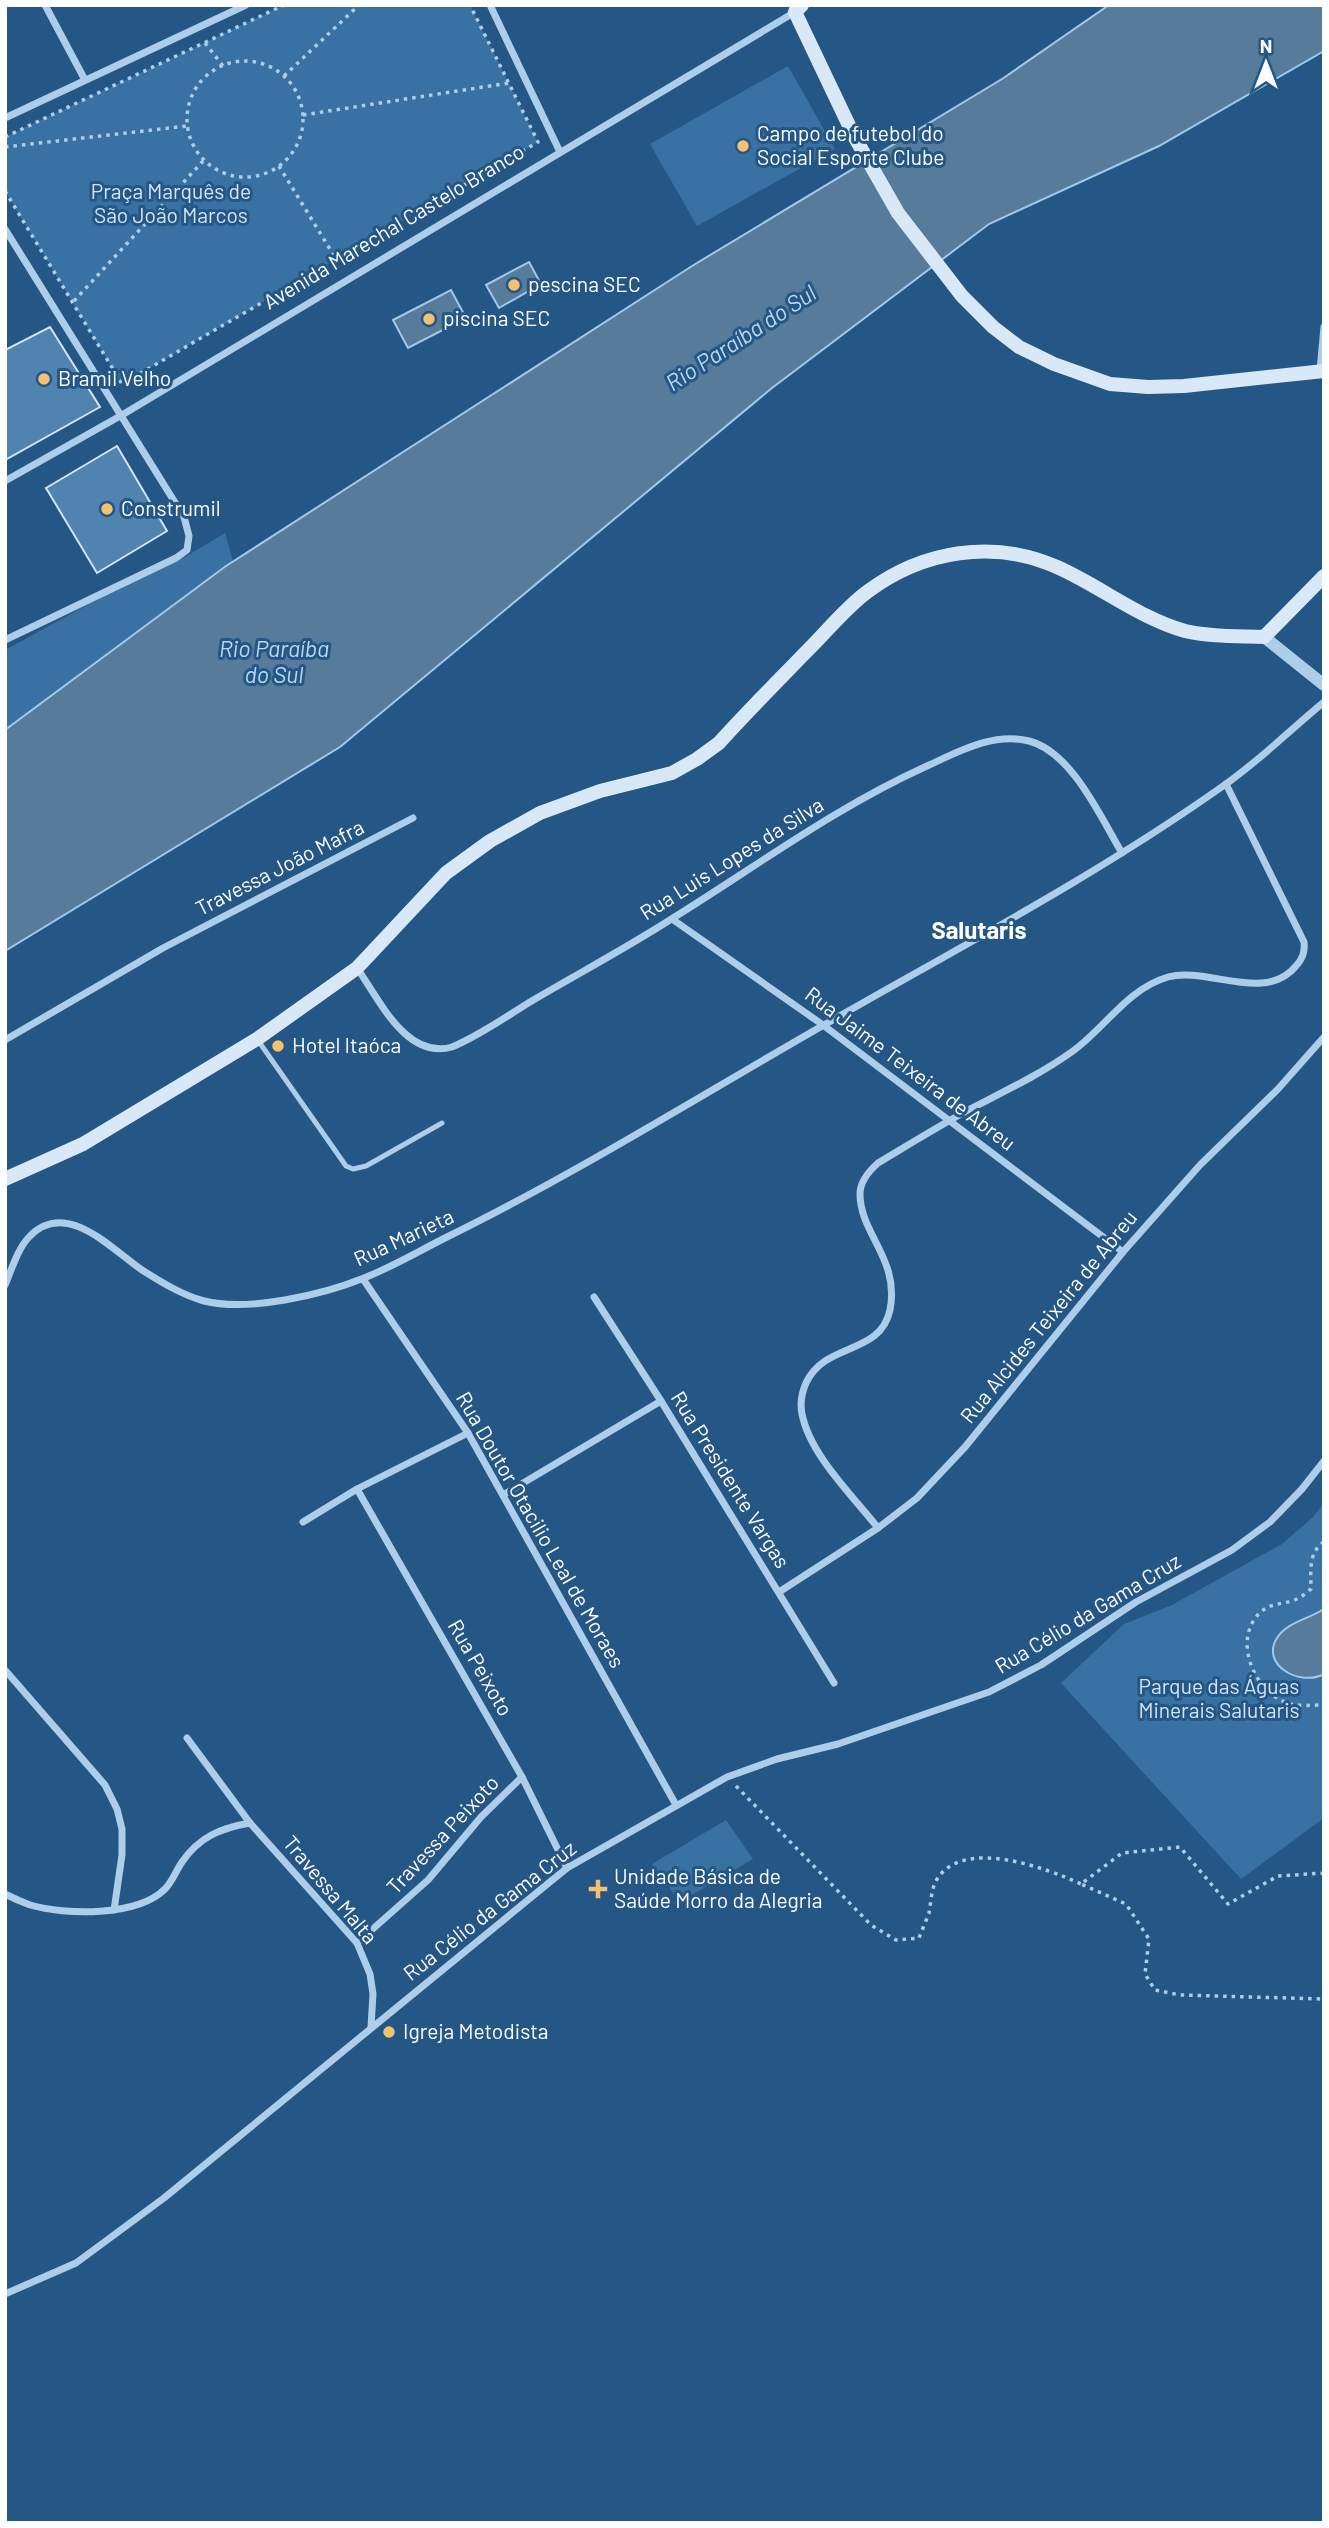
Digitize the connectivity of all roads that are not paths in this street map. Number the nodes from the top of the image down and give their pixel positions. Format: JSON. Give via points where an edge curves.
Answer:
{"nodes":[{"id":1,"x":45,"y":5,"type":"edge"},
{"id":2,"x":246,"y":5,"type":"edge"},
{"id":3,"x":490,"y":5,"type":"edge"},
{"id":4,"x":796,"y":7,"type":"edge"},
{"id":5,"x":85,"y":80,"type":"junction"},
{"id":6,"x":5,"y":118,"type":"edge"},
{"id":7,"x":560,"y":152,"type":"junction"},
{"id":8,"x":5,"y":229,"type":"edge"},
{"id":9,"x":1324,"y":327,"type":"edge"},
{"id":10,"x":1322,"y":372,"type":"edge"},
{"id":11,"x":122,"y":415,"type":"junction"},
{"id":12,"x":5,"y":481,"type":"edge"},
{"id":13,"x":1324,"y":576,"type":"edge"},
{"id":14,"x":1264,"y":637,"type":"junction"},
{"id":15,"x":5,"y":640,"type":"edge"},
{"id":16,"x":1324,"y":685,"type":"edge"},
{"id":17,"x":1324,"y":702,"type":"edge"},
{"id":18,"x":1226,"y":784,"type":"junction"},
{"id":19,"x":413,"y":818,"type":"dead end"},
{"id":20,"x":1122,"y":853,"type":"junction"},
{"id":21,"x":672,"y":919,"type":"junction"},
{"id":22,"x":357,"y":968,"type":"junction"},
{"id":23,"x":823,"y":1025,"type":"junction"},
{"id":24,"x":1324,"y":1037,"type":"edge"},
{"id":25,"x":257,"y":1039,"type":"junction"},
{"id":26,"x":5,"y":1040,"type":"edge"},
{"id":27,"x":950,"y":1121,"type":"junction"},
{"id":28,"x":442,"y":1123,"type":"dead end"},
{"id":29,"x":5,"y":1179,"type":"edge"},
{"id":30,"x":1123,"y":1252,"type":"junction"},
{"id":31,"x":8,"y":1271,"type":"edge"},
{"id":32,"x":363,"y":1279,"type":"junction"},
{"id":33,"x":5,"y":1285,"type":"edge"},
{"id":34,"x":594,"y":1297,"type":"dead end"},
{"id":35,"x":661,"y":1401,"type":"junction"},
{"id":36,"x":468,"y":1433,"type":"junction"},
{"id":37,"x":1324,"y":1461,"type":"edge"},
{"id":38,"x":357,"y":1489,"type":"junction"},
{"id":39,"x":503,"y":1495,"type":"junction"},
{"id":40,"x":303,"y":1522,"type":"dead end"},
{"id":41,"x":878,"y":1528,"type":"junction"},
{"id":42,"x":779,"y":1592,"type":"junction"},
{"id":43,"x":5,"y":1670,"type":"edge"},
{"id":44,"x":834,"y":1683,"type":"dead end"},
{"id":45,"x":187,"y":1738,"type":"dead end"},
{"id":46,"x":522,"y":1777,"type":"junction"},
{"id":47,"x":676,"y":1805,"type":"junction"},
{"id":48,"x":250,"y":1824,"type":"junction"},
{"id":49,"x":567,"y":1868,"type":"junction"},
{"id":50,"x":5,"y":1894,"type":"edge"},
{"id":51,"x":114,"y":1910,"type":"junction"},
{"id":52,"x":357,"y":1943,"type":"junction"},
{"id":53,"x":371,"y":2028,"type":"junction"},
{"id":54,"x":5,"y":2294,"type":"edge"}],
"edges":[{"from":1,"to":5,"type":"street"},
{"from":2,"to":5,"type":"street"},
{"from":3,"to":7,"type":"street"},
{"from":4,"to":7,"type":"street","name":"Avenida Marechal Castelo Branco"},
{"from":4,"to":10,"type":"main road","via":[[810,47],[898,213],[962,296],[1018,347],[1110,384],[1184,386]]},
{"from":5,"to":6,"type":"street"},
{"from":7,"to":11,"type":"street","name":"Avenida Marechal Castelo Branco"},
{"from":8,"to":11,"type":"street"},
{"from":9,"to":10,"type":"street"},
{"from":11,"to":12,"type":"street","name":"Avenida Marechal Castelo Branco"},
{"from":11,"to":15,"type":"street","via":[[184,517],[189,545],[183,553]]},
{"from":13,"to":14,"type":"main road"},
{"from":14,"to":16,"type":"street"},
{"from":14,"to":22,"type":"main road","via":[[1185,631],[1025,554],[964,551],[939,556],[867,592],[719,743],[697,759],[672,773],[600,791],[540,813],[490,841],[446,873]]},
{"from":17,"to":18,"type":"street","name":"Rua Marieta"},
{"from":18,"to":20,"type":"street","name":"Rua Marieta"},
{"from":18,"to":27,"type":"street","via":[[1304,942],[1305,951],[1292,971],[1258,983],[1187,974],[1149,984],[1074,1050]]},
{"from":19,"to":26,"type":"street","name":"Travessa João Mafra","via":[[163,948]]},
{"from":20,"to":21,"type":"street","name":"Rua Luis Lopes da Silva","via":[[1084,789],[1060,760],[1030,742],[990,741],[893,782],[820,822]]},
{"from":20,"to":23,"type":"street","name":"Rua Marieta"},
{"from":21,"to":22,"type":"street","name":"Rua Luis Lopes da Silva","via":[[444,1049],[415,1042],[402,1031]]},
{"from":21,"to":23,"type":"street","name":"Rua Jaime Teixeira de Abreu"},
{"from":22,"to":25,"type":"main road"},
{"from":23,"to":27,"type":"street","name":"Rua Jaime Teixeira de Abreu"},
{"from":23,"to":32,"type":"street","name":"Rua Marieta","via":[[505,1208]]},
{"from":24,"to":30,"type":"street","name":"Rua Alcides Teixeira de Abreu"},
{"from":25,"to":28,"type":"lane","via":[[346,1166],[366,1166]]},
{"from":25,"to":29,"type":"main road","via":[[83,1143]]},
{"from":27,"to":30,"type":"street","name":"Rua Jaime Teixeira de Abreu"},
{"from":27,"to":41,"type":"street","via":[[878,1163],[865,1176],[860,1192],[863,1211],[890,1273],[890,1312],[883,1329],[867,1342],[826,1359],[811,1373],[802,1391],[801,1413],[809,1436]]},
{"from":30,"to":41,"type":"street","name":"Rua Alcides Teixeira de Abreu","via":[[965,1447],[917,1498]]},
{"from":31,"to":32,"type":"street","name":"Rua Marieta","via":[[28,1238],[59,1222],[92,1233],[144,1271],[206,1301],[275,1301]]},
{"from":31,"to":33,"type":"street","name":"Rua Marieta"},
{"from":32,"to":36,"type":"street","name":"Rua Doutor Otacilio Leal de Moraes"},
{"from":34,"to":35,"type":"street","name":"Rua Presidente Vargas"},
{"from":35,"to":39,"type":"street"},
{"from":35,"to":42,"type":"street","name":"Rua Presidente Vargas"},
{"from":36,"to":38,"type":"street"},
{"from":36,"to":39,"type":"street","name":"Rua Doutor Otacilio Leal de Moraes"},
{"from":37,"to":47,"type":"street","name":"Rua Célio da Gama Cruz","via":[[1270,1522],[1233,1550],[1136,1602],[1041,1665],[989,1692],[727,1777]]},
{"from":38,"to":40,"type":"street"},
{"from":38,"to":46,"type":"street","name":"Rua Peixoto"},
{"from":39,"to":47,"type":"street","name":"Rua Doutor Otacilio Leal de Moraes"},
{"from":41,"to":42,"type":"street","name":"Rua Alcides Teixeira de Abreu"},
{"from":42,"to":44,"type":"street","name":"Rua Presidente Vargas"},
{"from":43,"to":51,"type":"street","via":[[104,1784],[117,1808],[122,1855]]},
{"from":45,"to":48,"type":"street","name":"Travessa Malta"},
{"from":46,"to":49,"type":"street","name":"Rua Peixoto"},
{"from":46,"to":52,"type":"street","name":"Travessa Peixoto","via":[[428,1880]]},
{"from":47,"to":49,"type":"street","name":"Rua Célio da Gama Cruz"},
{"from":48,"to":51,"type":"street","via":[[214,1833],[183,1860],[154,1898]]},
{"from":48,"to":52,"type":"street","name":"Travessa Malta"},
{"from":49,"to":53,"type":"street","name":"Rua Célio da Gama Cruz"},
{"from":50,"to":51,"type":"street","via":[[60,1911]]},
{"from":52,"to":53,"type":"street","name":"Travessa Malta","via":[[370,1974]]},
{"from":53,"to":54,"type":"street","name":"Rua Célio da Gama Cruz","via":[[107,2242],[76,2263]]}]}
